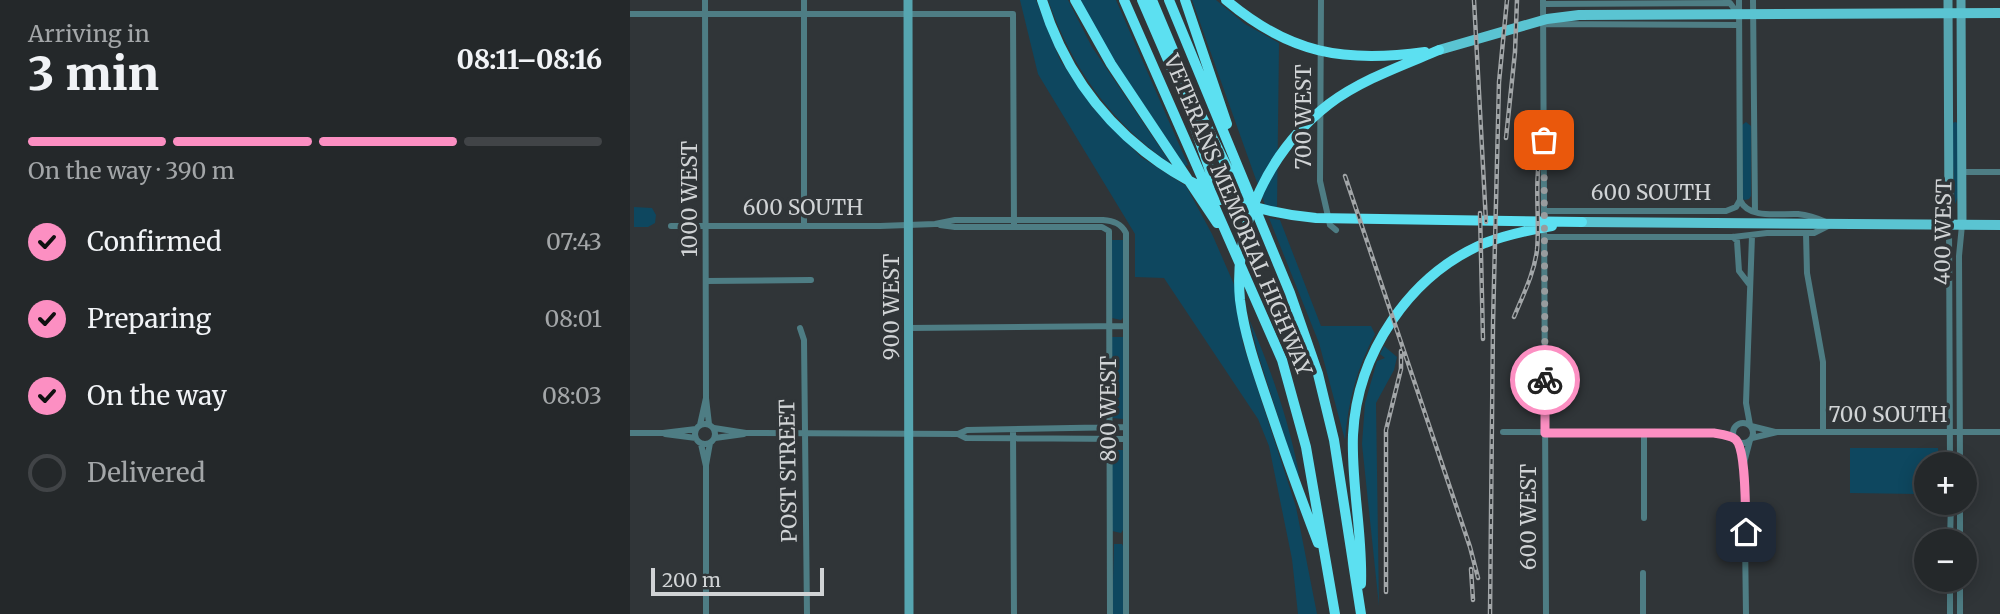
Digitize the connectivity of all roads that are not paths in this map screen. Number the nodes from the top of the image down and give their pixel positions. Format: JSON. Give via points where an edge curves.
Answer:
{"nodes":[{"id":1,"x":705,"y":0,"type":"edge"},
{"id":2,"x":804,"y":0,"type":"edge"},
{"id":3,"x":908,"y":0,"type":"edge"},
{"id":4,"x":1042,"y":0,"type":"edge"},
{"id":5,"x":1075,"y":0,"type":"edge"},
{"id":6,"x":1124,"y":0,"type":"edge"},
{"id":7,"x":1142,"y":0,"type":"edge"},
{"id":8,"x":1152,"y":0,"type":"edge"},
{"id":9,"x":1169,"y":0,"type":"edge"},
{"id":10,"x":1185,"y":0,"type":"edge"},
{"id":11,"x":1226,"y":0,"type":"edge"},
{"id":12,"x":1321,"y":0,"type":"edge"},
{"id":13,"x":1739,"y":0,"type":"edge"},
{"id":14,"x":1754,"y":0,"type":"edge"},
{"id":15,"x":1948,"y":0,"type":"edge"},
{"id":16,"x":1961,"y":0,"type":"edge"},
{"id":17,"x":1543,"y":2,"type":"edge"},
{"id":18,"x":1948,"y":13,"type":"junction"},
{"id":19,"x":1962,"y":13,"type":"junction"},
{"id":20,"x":2000,"y":13,"type":"edge"},
{"id":21,"x":630,"y":14,"type":"edge"},
{"id":22,"x":705,"y":14,"type":"junction"},
{"id":23,"x":804,"y":14,"type":"junction"},
{"id":24,"x":908,"y":14,"type":"junction"},
{"id":25,"x":1754,"y":15,"type":"junction"},
{"id":26,"x":1739,"y":20,"type":"junction"},
{"id":27,"x":1543,"y":24,"type":"junction"},
{"id":28,"x":1438,"y":50,"type":"junction"},
{"id":29,"x":1962,"y":172,"type":"junction"},
{"id":30,"x":2000,"y":172,"type":"edge"},
{"id":31,"x":1740,"y":200,"type":"junction"},
{"id":32,"x":1544,"y":211,"type":"junction"},
{"id":33,"x":1755,"y":212,"type":"junction"},
{"id":34,"x":1259,"y":219,"type":"junction"},
{"id":35,"x":1102,"y":220,"type":"joint"},
{"id":36,"x":1582,"y":222,"type":"junction"},
{"id":37,"x":908,"y":224,"type":"junction"},
{"id":38,"x":1014,"y":224,"type":"junction"},
{"id":39,"x":1949,"y":224,"type":"junction"},
{"id":40,"x":1830,"y":225,"type":"junction"},
{"id":41,"x":1962,"y":225,"type":"junction"},
{"id":42,"x":2000,"y":225,"type":"edge"},
{"id":43,"x":671,"y":226,"type":"dead end"},
{"id":44,"x":706,"y":226,"type":"junction"},
{"id":45,"x":804,"y":226,"type":"junction"},
{"id":46,"x":1336,"y":230,"type":"dead end"},
{"id":47,"x":1109,"y":231,"type":"joint"},
{"id":48,"x":1810,"y":233,"type":"junction"},
{"id":49,"x":1752,"y":236,"type":"junction"},
{"id":50,"x":1544,"y":237,"type":"junction"},
{"id":51,"x":1733,"y":237,"type":"junction"},
{"id":52,"x":1234,"y":248,"type":"junction"},
{"id":53,"x":811,"y":280,"type":"dead end"},
{"id":54,"x":706,"y":281,"type":"junction"},
{"id":55,"x":1249,"y":283,"type":"junction"},
{"id":56,"x":1749,"y":284,"type":"junction"},
{"id":57,"x":1290,"y":293,"type":"junction"},
{"id":58,"x":1126,"y":326,"type":"junction"},
{"id":59,"x":800,"y":328,"type":"dead end"},
{"id":60,"x":908,"y":328,"type":"junction"},
{"id":61,"x":1110,"y":328,"type":"junction"},
{"id":62,"x":706,"y":398,"type":"junction"},
{"id":63,"x":1746,"y":403,"type":"junction"},
{"id":64,"x":712,"y":426,"type":"junction"},
{"id":65,"x":1736,"y":426,"type":"junction"},
{"id":66,"x":1751,"y":426,"type":"junction"},
{"id":67,"x":698,"y":427,"type":"junction"},
{"id":68,"x":1126,"y":427,"type":"junction"},
{"id":69,"x":1111,"y":428,"type":"junction"},
{"id":70,"x":1064,"y":429,"type":"junction"},
{"id":71,"x":1013,"y":430,"type":"junction"},
{"id":72,"x":1503,"y":432,"type":"dead end"},
{"id":73,"x":1777,"y":432,"type":"junction"},
{"id":74,"x":1823,"y":432,"type":"junction"},
{"id":75,"x":1950,"y":432,"type":"junction"},
{"id":76,"x":1960,"y":432,"type":"junction"},
{"id":77,"x":2000,"y":432,"type":"edge"},
{"id":78,"x":630,"y":433,"type":"edge"},
{"id":79,"x":663,"y":433,"type":"junction"},
{"id":80,"x":746,"y":433,"type":"junction"},
{"id":81,"x":1545,"y":433,"type":"junction"},
{"id":82,"x":1644,"y":433,"type":"junction"},
{"id":83,"x":1714,"y":433,"type":"junction"},
{"id":84,"x":806,"y":434,"type":"junction"},
{"id":85,"x":908,"y":434,"type":"junction"},
{"id":86,"x":958,"y":434,"type":"junction"},
{"id":87,"x":1013,"y":438,"type":"junction"},
{"id":88,"x":1064,"y":438,"type":"junction"},
{"id":89,"x":1111,"y":438,"type":"junction"},
{"id":90,"x":1126,"y":439,"type":"junction"},
{"id":91,"x":1736,"y":439,"type":"junction"},
{"id":92,"x":1751,"y":439,"type":"junction"},
{"id":93,"x":699,"y":441,"type":"junction"},
{"id":94,"x":713,"y":441,"type":"junction"},
{"id":95,"x":1950,"y":452,"type":"edge"},
{"id":96,"x":1960,"y":452,"type":"edge"},
{"id":97,"x":1744,"y":464,"type":"junction"},
{"id":98,"x":706,"y":467,"type":"junction"},
{"id":99,"x":1644,"y":518,"type":"dead end"},
{"id":100,"x":1326,"y":565,"type":"junction"},
{"id":101,"x":1643,"y":573,"type":"dead end"},
{"id":102,"x":1950,"y":592,"type":"edge"},
{"id":103,"x":1960,"y":592,"type":"edge"},
{"id":104,"x":1360,"y":610,"type":"edge"},
{"id":105,"x":1334,"y":611,"type":"edge"},
{"id":106,"x":706,"y":614,"type":"edge"},
{"id":107,"x":807,"y":614,"type":"edge"},
{"id":108,"x":909,"y":614,"type":"edge"},
{"id":109,"x":1014,"y":614,"type":"edge"},
{"id":110,"x":1110,"y":614,"type":"edge"},
{"id":111,"x":1126,"y":614,"type":"edge"},
{"id":112,"x":1546,"y":614,"type":"edge"},
{"id":113,"x":1643,"y":614,"type":"edge"},
{"id":114,"x":1746,"y":614,"type":"edge"},
{"id":115,"x":1950,"y":614,"type":"edge"},
{"id":116,"x":1960,"y":614,"type":"edge"}],
"edges":[{"from":1,"to":22,"type":"street","name":"1000 WEST"},
{"from":2,"to":23,"type":"street"},
{"from":3,"to":24,"type":"main road","name":"900 WEST"},
{"from":4,"to":36,"type":"highway","via":[[1061,48],[1104,112],[1162,166],[1203,189],[1285,215]]},
{"from":5,"to":52,"type":"highway","via":[[1111,64]]},
{"from":6,"to":52,"type":"highway","name":"VETERANS MEMORIAL HIGHWAY"},
{"from":7,"to":55,"type":"highway","via":[[1187,104]]},
{"from":8,"to":57,"type":"highway","via":[[1196,105]]},
{"from":9,"to":34,"type":"highway","name":"VETERANS MEMORIAL HIGHWAY"},
{"from":10,"to":34,"type":"highway"},
{"from":11,"to":28,"type":"highway","via":[[1273,34],[1328,53],[1379,58]]},
{"from":12,"to":46,"type":"street","name":"700 WEST","via":[[1320,181],[1331,227]]},
{"from":13,"to":26,"type":"street"},
{"from":14,"to":25,"type":"street"},
{"from":15,"to":18,"type":"main road","name":"400 WEST"},
{"from":16,"to":19,"type":"main road","name":"400 WEST"},
{"from":17,"to":26,"type":"street","via":[[1730,3]]},
{"from":17,"to":27,"type":"street","name":"600 WEST"},
{"from":18,"to":19,"type":"main road"},
{"from":18,"to":25,"type":"main road"},
{"from":18,"to":39,"type":"main road","name":"400 WEST"},
{"from":19,"to":20,"type":"main road"},
{"from":19,"to":29,"type":"main road","name":"400 WEST"},
{"from":21,"to":22,"type":"street"},
{"from":22,"to":23,"type":"street"},
{"from":22,"to":44,"type":"street","name":"1000 WEST"},
{"from":23,"to":24,"type":"street"},
{"from":23,"to":45,"type":"street"},
{"from":24,"to":37,"type":"main road","name":"900 WEST"},
{"from":24,"to":38,"type":"street","via":[[1013,14]]},
{"from":25,"to":26,"type":"main road"},
{"from":25,"to":33,"type":"street"},
{"from":26,"to":27,"type":"street"},
{"from":26,"to":28,"type":"main road","via":[[1579,15],[1547,19]]},
{"from":26,"to":31,"type":"street"},
{"from":27,"to":32,"type":"street","name":"600 WEST"},
{"from":28,"to":100,"type":"highway","via":[[1370,80],[1329,104],[1300,129],[1263,182],[1243,243],[1240,300],[1252,355]]},
{"from":29,"to":30,"type":"street"},
{"from":29,"to":41,"type":"main road","name":"400 WEST"},
{"from":31,"to":32,"type":"street","name":"600 SOUTH","via":[[1726,211]]},
{"from":31,"to":33,"type":"street","name":"600 SOUTH"},
{"from":32,"to":50,"type":"street","name":"600 WEST"},
{"from":33,"to":40,"type":"street","name":"600 SOUTH","via":[[1803,215]]},
{"from":34,"to":57,"type":"highway","name":"VETERANS MEMORIAL HIGHWAY"},
{"from":35,"to":38,"type":"street","name":"600 SOUTH"},
{"from":35,"to":58,"type":"street","name":"800 WEST","via":[[1119,224],[1126,233]]},
{"from":36,"to":40,"type":"main road","name":"600 SOUTH"},
{"from":36,"to":104,"type":"highway","via":[[1513,234],[1448,263],[1405,304],[1380,341],[1357,400],[1353,439],[1362,559]]},
{"from":37,"to":38,"type":"street","name":"600 SOUTH","via":[[955,220]]},
{"from":37,"to":45,"type":"street","name":"600 SOUTH"},
{"from":37,"to":60,"type":"main road","name":"900 WEST"},
{"from":38,"to":47,"type":"street","name":"600 SOUTH"},
{"from":39,"to":40,"type":"main road","name":"600 SOUTH"},
{"from":39,"to":41,"type":"main road","name":"600 SOUTH"},
{"from":39,"to":75,"type":"street","name":"400 WEST"},
{"from":40,"to":48,"type":"street","name":"600 SOUTH"},
{"from":41,"to":42,"type":"main road","name":"600 SOUTH"},
{"from":41,"to":76,"type":"street","name":"400 WEST"},
{"from":43,"to":44,"type":"street","name":"600 SOUTH"},
{"from":44,"to":45,"type":"street","name":"600 SOUTH"},
{"from":44,"to":54,"type":"street","name":"1000 WEST"},
{"from":47,"to":61,"type":"street","name":"800 WEST"},
{"from":48,"to":49,"type":"street","name":"600 SOUTH"},
{"from":48,"to":74,"type":"street","via":[[1807,273],[1823,362]]},
{"from":49,"to":51,"type":"street","name":"600 SOUTH"},
{"from":49,"to":56,"type":"street"},
{"from":50,"to":51,"type":"street","name":"600 SOUTH"},
{"from":50,"to":81,"type":"street","name":"600 WEST"},
{"from":51,"to":56,"type":"street","via":[[1739,271]]},
{"from":52,"to":55,"type":"highway","name":"VETERANS MEMORIAL HIGHWAY"},
{"from":53,"to":54,"type":"street"},
{"from":54,"to":62,"type":"street","name":"1000 WEST"},
{"from":55,"to":100,"type":"highway","name":"VETERANS MEMORIAL HIGHWAY","via":[[1295,401]]},
{"from":56,"to":63,"type":"street"},
{"from":57,"to":104,"type":"highway","name":"VETERANS MEMORIAL HIGHWAY","via":[[1327,407]]},
{"from":58,"to":61,"type":"street"},
{"from":58,"to":68,"type":"street","name":"800 WEST"},
{"from":59,"to":84,"type":"street","name":"POST STREET"},
{"from":60,"to":61,"type":"street"},
{"from":60,"to":85,"type":"main road","name":"900 WEST"},
{"from":61,"to":69,"type":"street","name":"800 WEST"},
{"from":62,"to":64,"type":"street","name":"1000 WEST"},
{"from":62,"to":67,"type":"street","name":"1000 WEST"},
{"from":63,"to":65,"type":"street"},
{"from":63,"to":66,"type":"street"},
{"from":64,"to":67,"type":"street"},
{"from":64,"to":80,"type":"street"},
{"from":64,"to":94,"type":"street","name":"1000 WEST"},
{"from":65,"to":66,"type":"street","via":[[1744,422]]},
{"from":65,"to":83,"type":"street"},
{"from":65,"to":91,"type":"street"},
{"from":66,"to":73,"type":"street","name":"700 SOUTH"},
{"from":66,"to":92,"type":"street"},
{"from":67,"to":79,"type":"street"},
{"from":67,"to":93,"type":"street","name":"1000 WEST"},
{"from":68,"to":69,"type":"street"},
{"from":68,"to":90,"type":"street","name":"800 WEST"},
{"from":69,"to":70,"type":"street"},
{"from":69,"to":89,"type":"street","name":"800 WEST"},
{"from":70,"to":71,"type":"street"},
{"from":70,"to":88,"type":"street"},
{"from":71,"to":86,"type":"street"},
{"from":71,"to":87,"type":"street"},
{"from":72,"to":81,"type":"street"},
{"from":73,"to":74,"type":"street","name":"700 SOUTH"},
{"from":73,"to":92,"type":"street","name":"700 SOUTH"},
{"from":74,"to":75,"type":"street","name":"700 SOUTH"},
{"from":75,"to":76,"type":"street","name":"700 SOUTH"},
{"from":75,"to":95,"type":"street","name":"400 WEST"},
{"from":76,"to":77,"type":"street","name":"700 SOUTH"},
{"from":76,"to":96,"type":"street","name":"400 WEST"},
{"from":78,"to":79,"type":"street"},
{"from":79,"to":93,"type":"street"},
{"from":80,"to":84,"type":"street"},
{"from":80,"to":94,"type":"street"},
{"from":81,"to":82,"type":"street"},
{"from":81,"to":112,"type":"street","name":"600 WEST"},
{"from":82,"to":83,"type":"street"},
{"from":82,"to":99,"type":"street"},
{"from":83,"to":91,"type":"street"},
{"from":84,"to":85,"type":"street"},
{"from":84,"to":107,"type":"street","name":"POST STREET"},
{"from":85,"to":86,"type":"street"},
{"from":85,"to":108,"type":"main road","name":"900 WEST"},
{"from":86,"to":87,"type":"street"},
{"from":87,"to":88,"type":"street"},
{"from":87,"to":109,"type":"street"},
{"from":88,"to":89,"type":"street"},
{"from":89,"to":90,"type":"street"},
{"from":89,"to":110,"type":"street","name":"800 WEST"},
{"from":90,"to":111,"type":"street","name":"800 WEST"},
{"from":91,"to":92,"type":"street","via":[[1744,443]]},
{"from":91,"to":97,"type":"street"},
{"from":92,"to":97,"type":"street"},
{"from":93,"to":94,"type":"street"},
{"from":93,"to":98,"type":"street"},
{"from":94,"to":98,"type":"street"},
{"from":97,"to":114,"type":"street"},
{"from":98,"to":106,"type":"street"},
{"from":100,"to":105,"type":"highway","name":"VETERANS MEMORIAL HIGHWAY"},
{"from":101,"to":113,"type":"street"},
{"from":102,"to":115,"type":"street"},
{"from":103,"to":116,"type":"street"}]}
